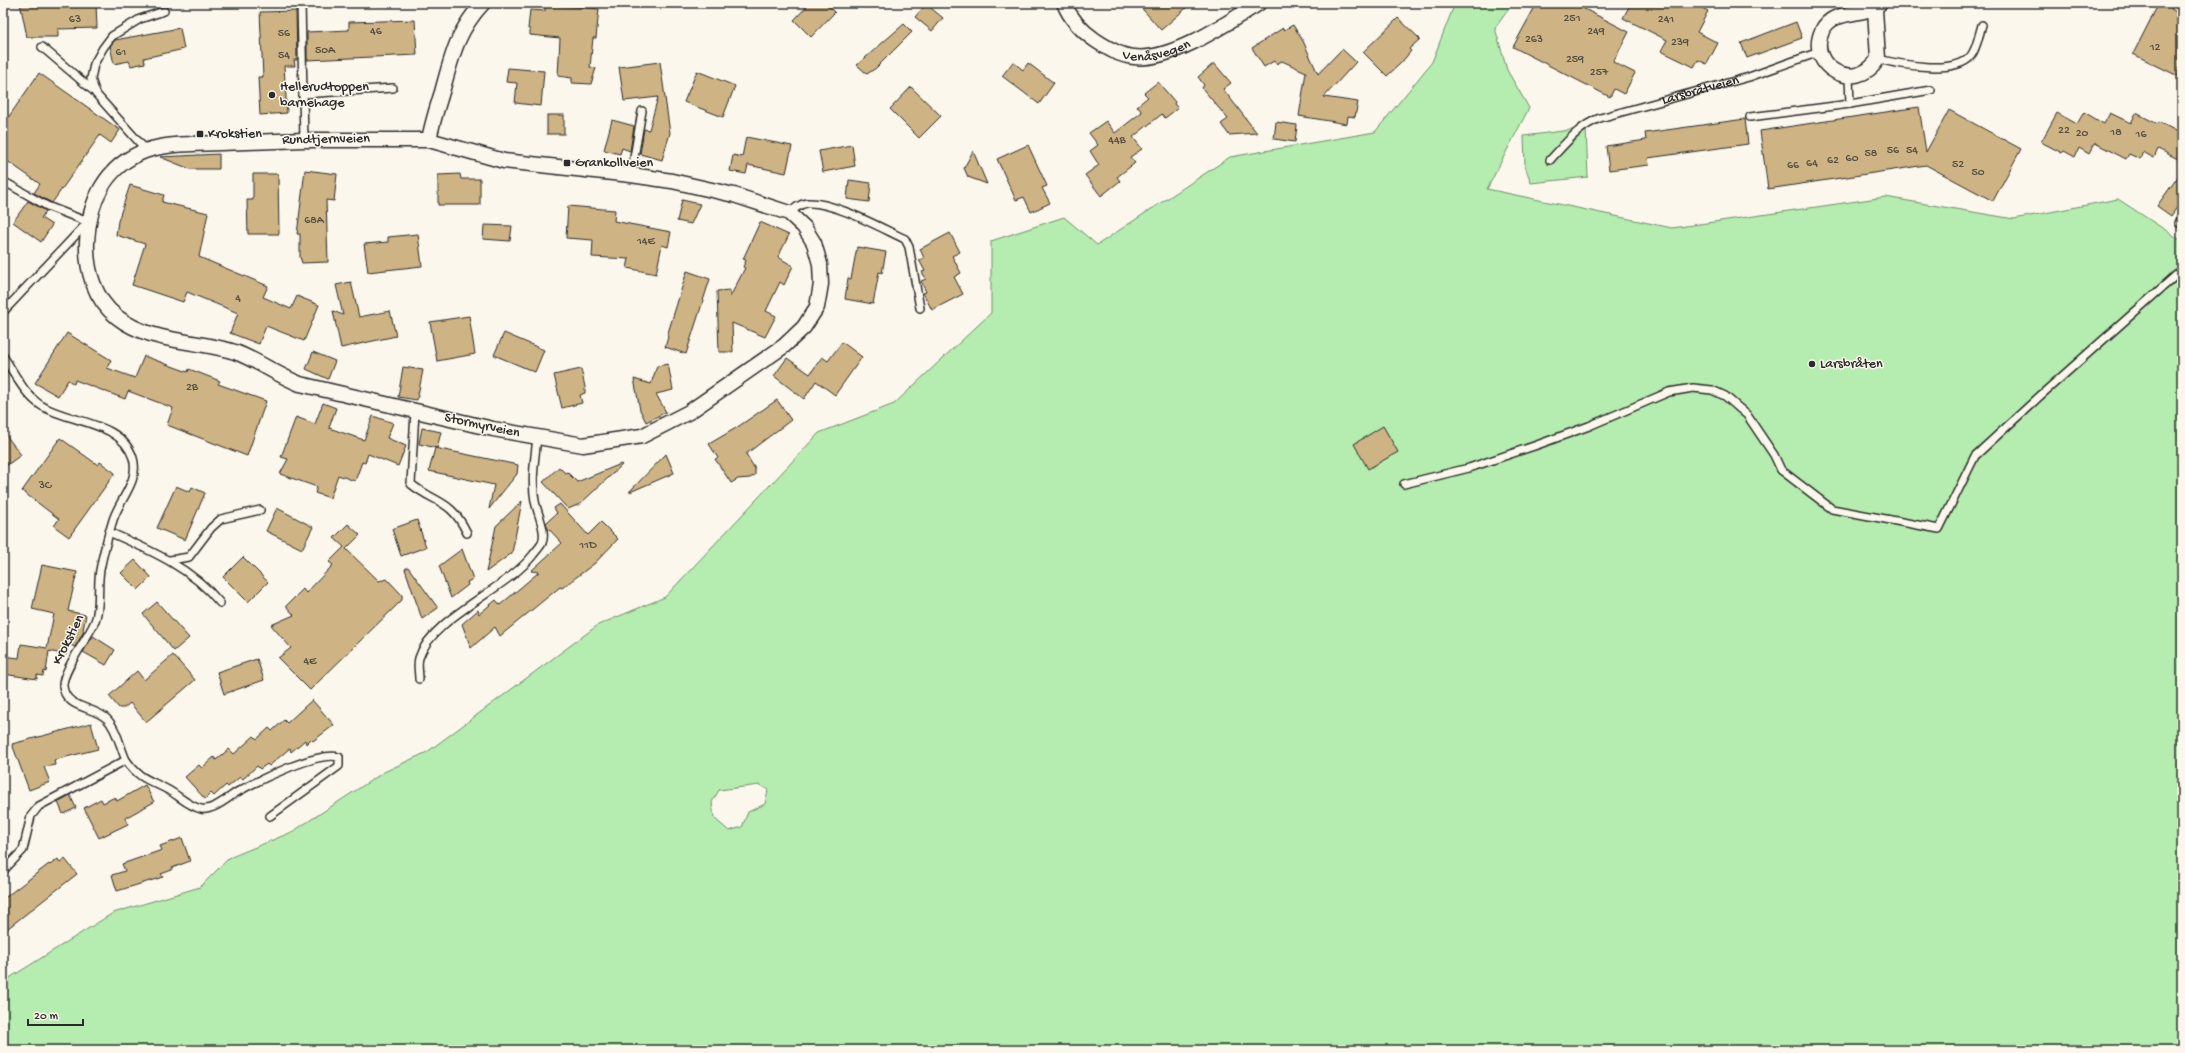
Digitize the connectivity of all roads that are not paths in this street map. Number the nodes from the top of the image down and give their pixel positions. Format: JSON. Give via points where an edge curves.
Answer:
{"nodes":[{"id":1,"x":301,"y":3,"type":"edge"},
{"id":2,"x":483,"y":3,"type":"edge"},
{"id":3,"x":1064,"y":3,"type":"edge"},
{"id":4,"x":1259,"y":3,"type":"edge"},
{"id":5,"x":1878,"y":6,"type":"edge"},
{"id":6,"x":164,"y":11,"type":"dead end"},
{"id":7,"x":1982,"y":25,"type":"dead end"},
{"id":8,"x":42,"y":47,"type":"dead end"},
{"id":9,"x":1819,"y":52,"type":"junction"},
{"id":10,"x":1878,"y":59,"type":"junction"},
{"id":11,"x":1849,"y":77,"type":"junction"},
{"id":12,"x":393,"y":88,"type":"dead end"},
{"id":13,"x":1931,"y":90,"type":"dead end"},
{"id":14,"x":96,"y":94,"type":"junction"},
{"id":15,"x":303,"y":94,"type":"junction"},
{"id":16,"x":1850,"y":104,"type":"junction"},
{"id":17,"x":642,"y":111,"type":"dead end"},
{"id":18,"x":1750,"y":117,"type":"dead end"},
{"id":19,"x":304,"y":140,"type":"junction"},
{"id":20,"x":429,"y":140,"type":"junction"},
{"id":21,"x":146,"y":150,"type":"junction"},
{"id":22,"x":1550,"y":160,"type":"dead end"},
{"id":23,"x":631,"y":175,"type":"junction"},
{"id":24,"x":3,"y":181,"type":"edge"},
{"id":25,"x":789,"y":213,"type":"junction"},
{"id":26,"x":88,"y":222,"type":"junction"},
{"id":27,"x":2182,"y":270,"type":"edge"},
{"id":28,"x":920,"y":308,"type":"dead end"},
{"id":29,"x":3,"y":312,"type":"edge"},
{"id":30,"x":3,"y":356,"type":"edge"},
{"id":31,"x":415,"y":411,"type":"junction"},
{"id":32,"x":537,"y":437,"type":"junction"},
{"id":33,"x":1404,"y":484,"type":"dead end"},
{"id":34,"x":260,"y":510,"type":"dead end"},
{"id":35,"x":109,"y":532,"type":"junction"},
{"id":36,"x":467,"y":533,"type":"dead end"},
{"id":37,"x":170,"y":560,"type":"junction"},
{"id":38,"x":220,"y":603,"type":"dead end"},
{"id":39,"x":419,"y":679,"type":"dead end"},
{"id":40,"x":126,"y":760,"type":"junction"},
{"id":41,"x":270,"y":816,"type":"dead end"},
{"id":42,"x":3,"y":871,"type":"edge"}],
"edges":[{"from":1,"to":15,"type":"lane"},
{"from":2,"to":20,"type":"street","via":[[469,18],[449,60]]},
{"from":3,"to":4,"type":"street","name":"Venåsvegen","via":[[1086,33],[1114,52],[1136,58],[1158,55],[1202,38]]},
{"from":5,"to":9,"type":"street","via":[[1845,14],[1828,22],[1822,30]]},
{"from":5,"to":10,"type":"street"},
{"from":6,"to":14,"type":"lane","via":[[140,20],[112,36],[94,64],[91,79]]},
{"from":7,"to":10,"type":"lane","via":[[1971,56],[1958,64],[1926,67]]},
{"from":8,"to":14,"type":"lane"},
{"from":9,"to":11,"type":"street","via":[[1838,75]]},
{"from":9,"to":22,"type":"lane","name":"Larsbråtveien","via":[[1749,77],[1600,118],[1582,128]]},
{"from":10,"to":11,"type":"street","via":[[1869,70]]},
{"from":11,"to":16,"type":"lane"},
{"from":12,"to":15,"type":"lane"},
{"from":13,"to":16,"type":"lane"},
{"from":14,"to":21,"type":"lane"},
{"from":15,"to":19,"type":"lane"},
{"from":16,"to":18,"type":"lane"},
{"from":17,"to":23,"type":"lane"},
{"from":19,"to":20,"type":"street","name":"Rundtjernveien"},
{"from":19,"to":21,"type":"street","name":"Rundtjernveien","via":[[179,145]]},
{"from":20,"to":23,"type":"street","via":[[504,161]]},
{"from":21,"to":26,"type":"street","name":"Rundtjernveien","via":[[123,163],[109,177],[95,197]]},
{"from":23,"to":25,"type":"street","via":[[734,195]]},
{"from":24,"to":26,"type":"lane","via":[[47,206]]},
{"from":25,"to":28,"type":"lane","via":[[798,205],[818,203],[841,210],[905,239],[909,247]]},
{"from":25,"to":32,"type":"street","name":"Stormyrveien","via":[[804,227],[814,243],[820,264],[821,284],[817,307],[804,327],[784,346],[689,412],[642,436],[583,445]]},
{"from":26,"to":29,"type":"lane"},
{"from":26,"to":31,"type":"street","name":"Stormyrveien","via":[[87,260],[96,290],[106,307],[131,326],[146,332],[237,353],[300,384]]},
{"from":27,"to":33,"type":"lane","via":[[1975,456],[1939,530],[1832,509],[1780,470],[1774,456],[1747,415],[1725,396],[1712,390],[1693,388],[1669,392],[1589,426],[1469,468]]},
{"from":30,"to":35,"type":"lane","name":"Krokstien","via":[[35,401],[55,412],[100,427],[126,444],[133,459],[134,472]]},
{"from":31,"to":32,"type":"street","name":"Stormyrveien"},
{"from":31,"to":36,"type":"lane","via":[[411,484],[453,510]]},
{"from":32,"to":39,"type":"lane","via":[[533,482],[543,531],[542,542],[529,561],[514,574],[430,637],[418,660]]},
{"from":34,"to":37,"type":"lane","via":[[221,519],[189,557]]},
{"from":35,"to":37,"type":"lane"},
{"from":35,"to":40,"type":"lane","name":"Krokstien","via":[[100,570],[95,620],[68,669],[63,685],[68,698],[77,705],[107,719],[115,730]]},
{"from":37,"to":38,"type":"lane","via":[[211,592]]},
{"from":40,"to":41,"type":"lane","name":"Krokstien","via":[[137,775],[169,790],[190,805],[202,809],[212,807],[277,773],[324,757],[339,757],[339,766]]},
{"from":40,"to":42,"type":"lane","via":[[39,806],[31,816],[23,850]]}]}
